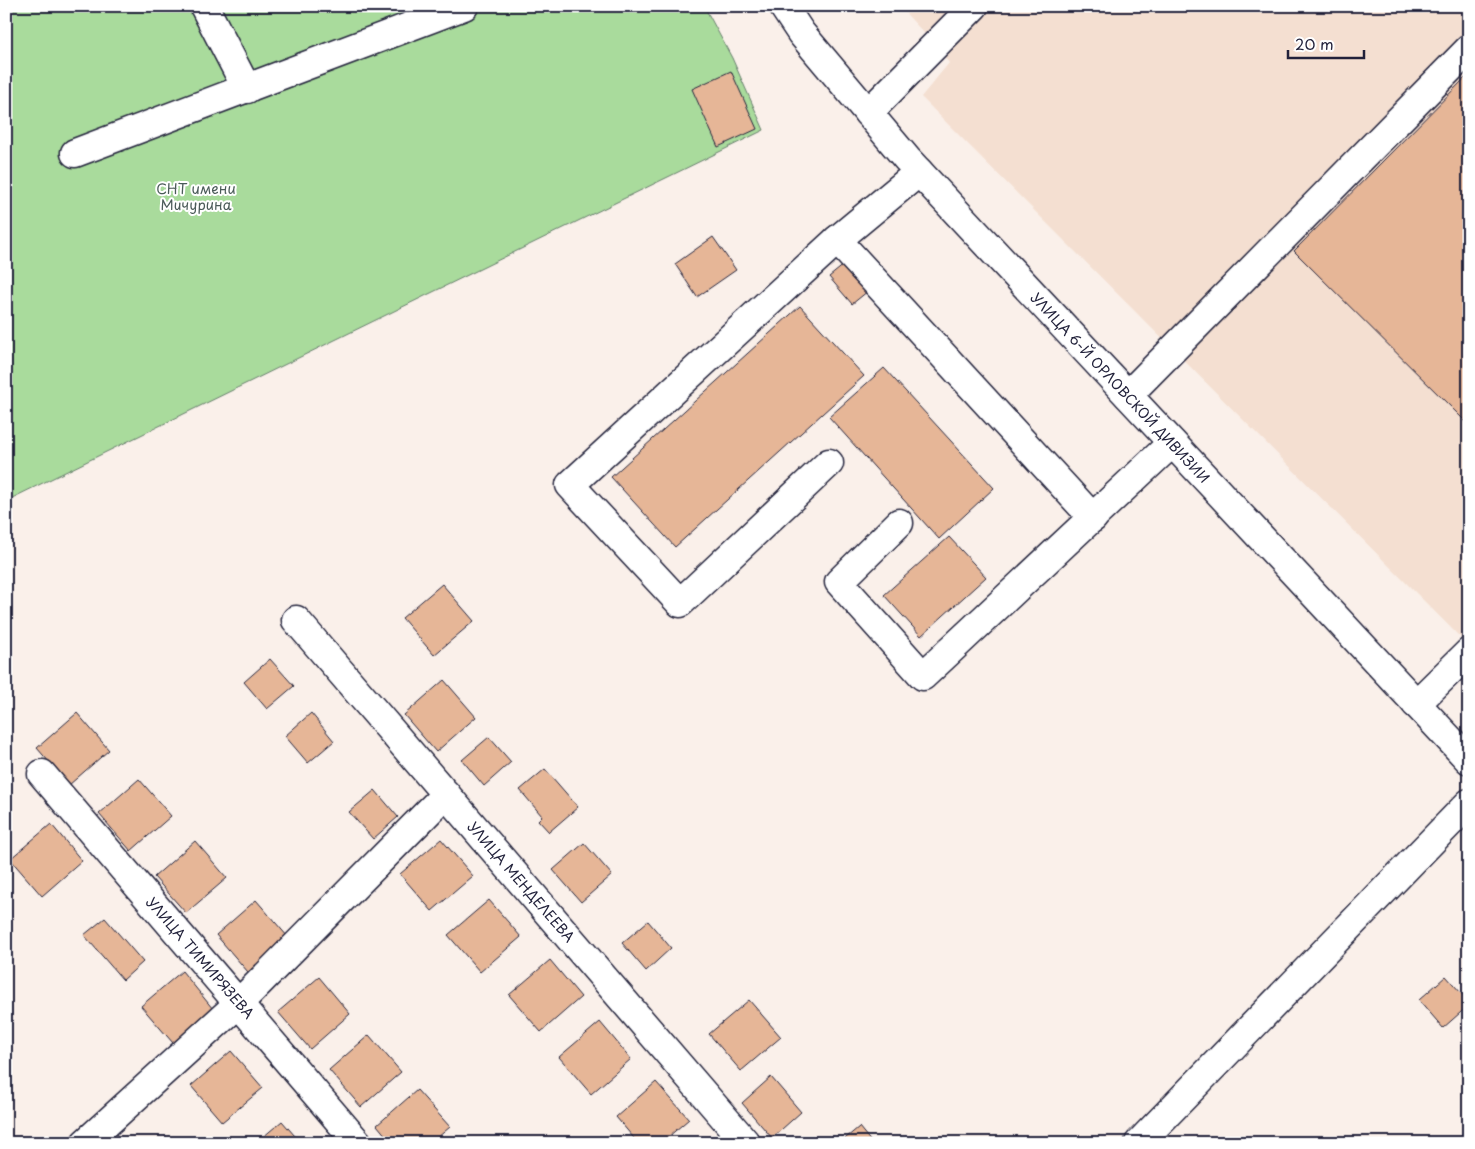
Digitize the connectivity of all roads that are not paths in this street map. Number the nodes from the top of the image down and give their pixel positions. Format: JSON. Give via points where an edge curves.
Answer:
{"nodes":[{"id":1,"x":204,"y":6,"type":"edge"},
{"id":2,"x":464,"y":6,"type":"edge"},
{"id":3,"x":782,"y":6,"type":"edge"},
{"id":4,"x":974,"y":6,"type":"edge"},
{"id":5,"x":1469,"y":49,"type":"edge"},
{"id":6,"x":247,"y":88,"type":"junction"},
{"id":7,"x":868,"y":113,"type":"junction"},
{"id":8,"x":75,"y":153,"type":"dead end"},
{"id":9,"x":919,"y":172,"type":"junction"},
{"id":10,"x":838,"y":240,"type":"junction"},
{"id":11,"x":1128,"y":395,"type":"junction"},
{"id":12,"x":1172,"y":443,"type":"junction"},
{"id":13,"x":828,"y":463,"type":"dead end"},
{"id":14,"x":1093,"y":518,"type":"junction"},
{"id":15,"x":899,"y":523,"type":"dead end"},
{"id":16,"x":296,"y":620,"type":"dead end"},
{"id":17,"x":1469,"y":652,"type":"edge"},
{"id":18,"x":1416,"y":704,"type":"junction"},
{"id":19,"x":1469,"y":760,"type":"edge"},
{"id":20,"x":42,"y":774,"type":"dead end"},
{"id":21,"x":446,"y":794,"type":"junction"},
{"id":22,"x":1469,"y":803,"type":"edge"},
{"id":23,"x":239,"y":1003,"type":"junction"},
{"id":24,"x":1151,"y":1138,"type":"edge"},
{"id":25,"x":85,"y":1143,"type":"edge"},
{"id":26,"x":358,"y":1143,"type":"edge"},
{"id":27,"x":746,"y":1143,"type":"edge"}],
"edges":[{"from":1,"to":6,"type":"street"},
{"from":2,"to":6,"type":"street"},
{"from":3,"to":7,"type":"street","name":"УЛИЦА 6-Й ОРЛОВСКОЙ ДИВИЗИИ"},
{"from":4,"to":7,"type":"street"},
{"from":5,"to":11,"type":"street"},
{"from":6,"to":8,"type":"street"},
{"from":7,"to":9,"type":"street","name":"УЛИЦА 6-Й ОРЛОВСКОЙ ДИВИЗИИ"},
{"from":9,"to":10,"type":"street"},
{"from":9,"to":11,"type":"street","name":"УЛИЦА 6-Й ОРЛОВСКОЙ ДИВИЗИИ"},
{"from":10,"to":13,"type":"street","via":[[570,485],[680,603]]},
{"from":10,"to":14,"type":"street"},
{"from":11,"to":12,"type":"street","name":"УЛИЦА 6-Й ОРЛОВСКОЙ ДИВИЗИИ"},
{"from":12,"to":14,"type":"street"},
{"from":12,"to":18,"type":"street","name":"УЛИЦА 6-Й ОРЛОВСКОЙ ДИВИЗИИ"},
{"from":14,"to":15,"type":"street","via":[[923,676],[839,582]]},
{"from":16,"to":21,"type":"street","name":"УЛИЦА МЕНДЕЛЕЕВА"},
{"from":17,"to":18,"type":"street"},
{"from":18,"to":19,"type":"street","name":"УЛИЦА 6-Й ОРЛОВСКОЙ ДИВИЗИИ"},
{"from":20,"to":23,"type":"street","name":"УЛИЦА ТИМИРЯЗЕВА"},
{"from":21,"to":23,"type":"street"},
{"from":21,"to":27,"type":"street","name":"УЛИЦА МЕНДЕЛЕЕВА"},
{"from":22,"to":24,"type":"street"},
{"from":23,"to":25,"type":"street"},
{"from":23,"to":26,"type":"street","name":"УЛИЦА ТИМИРЯЗЕВА"}]}
